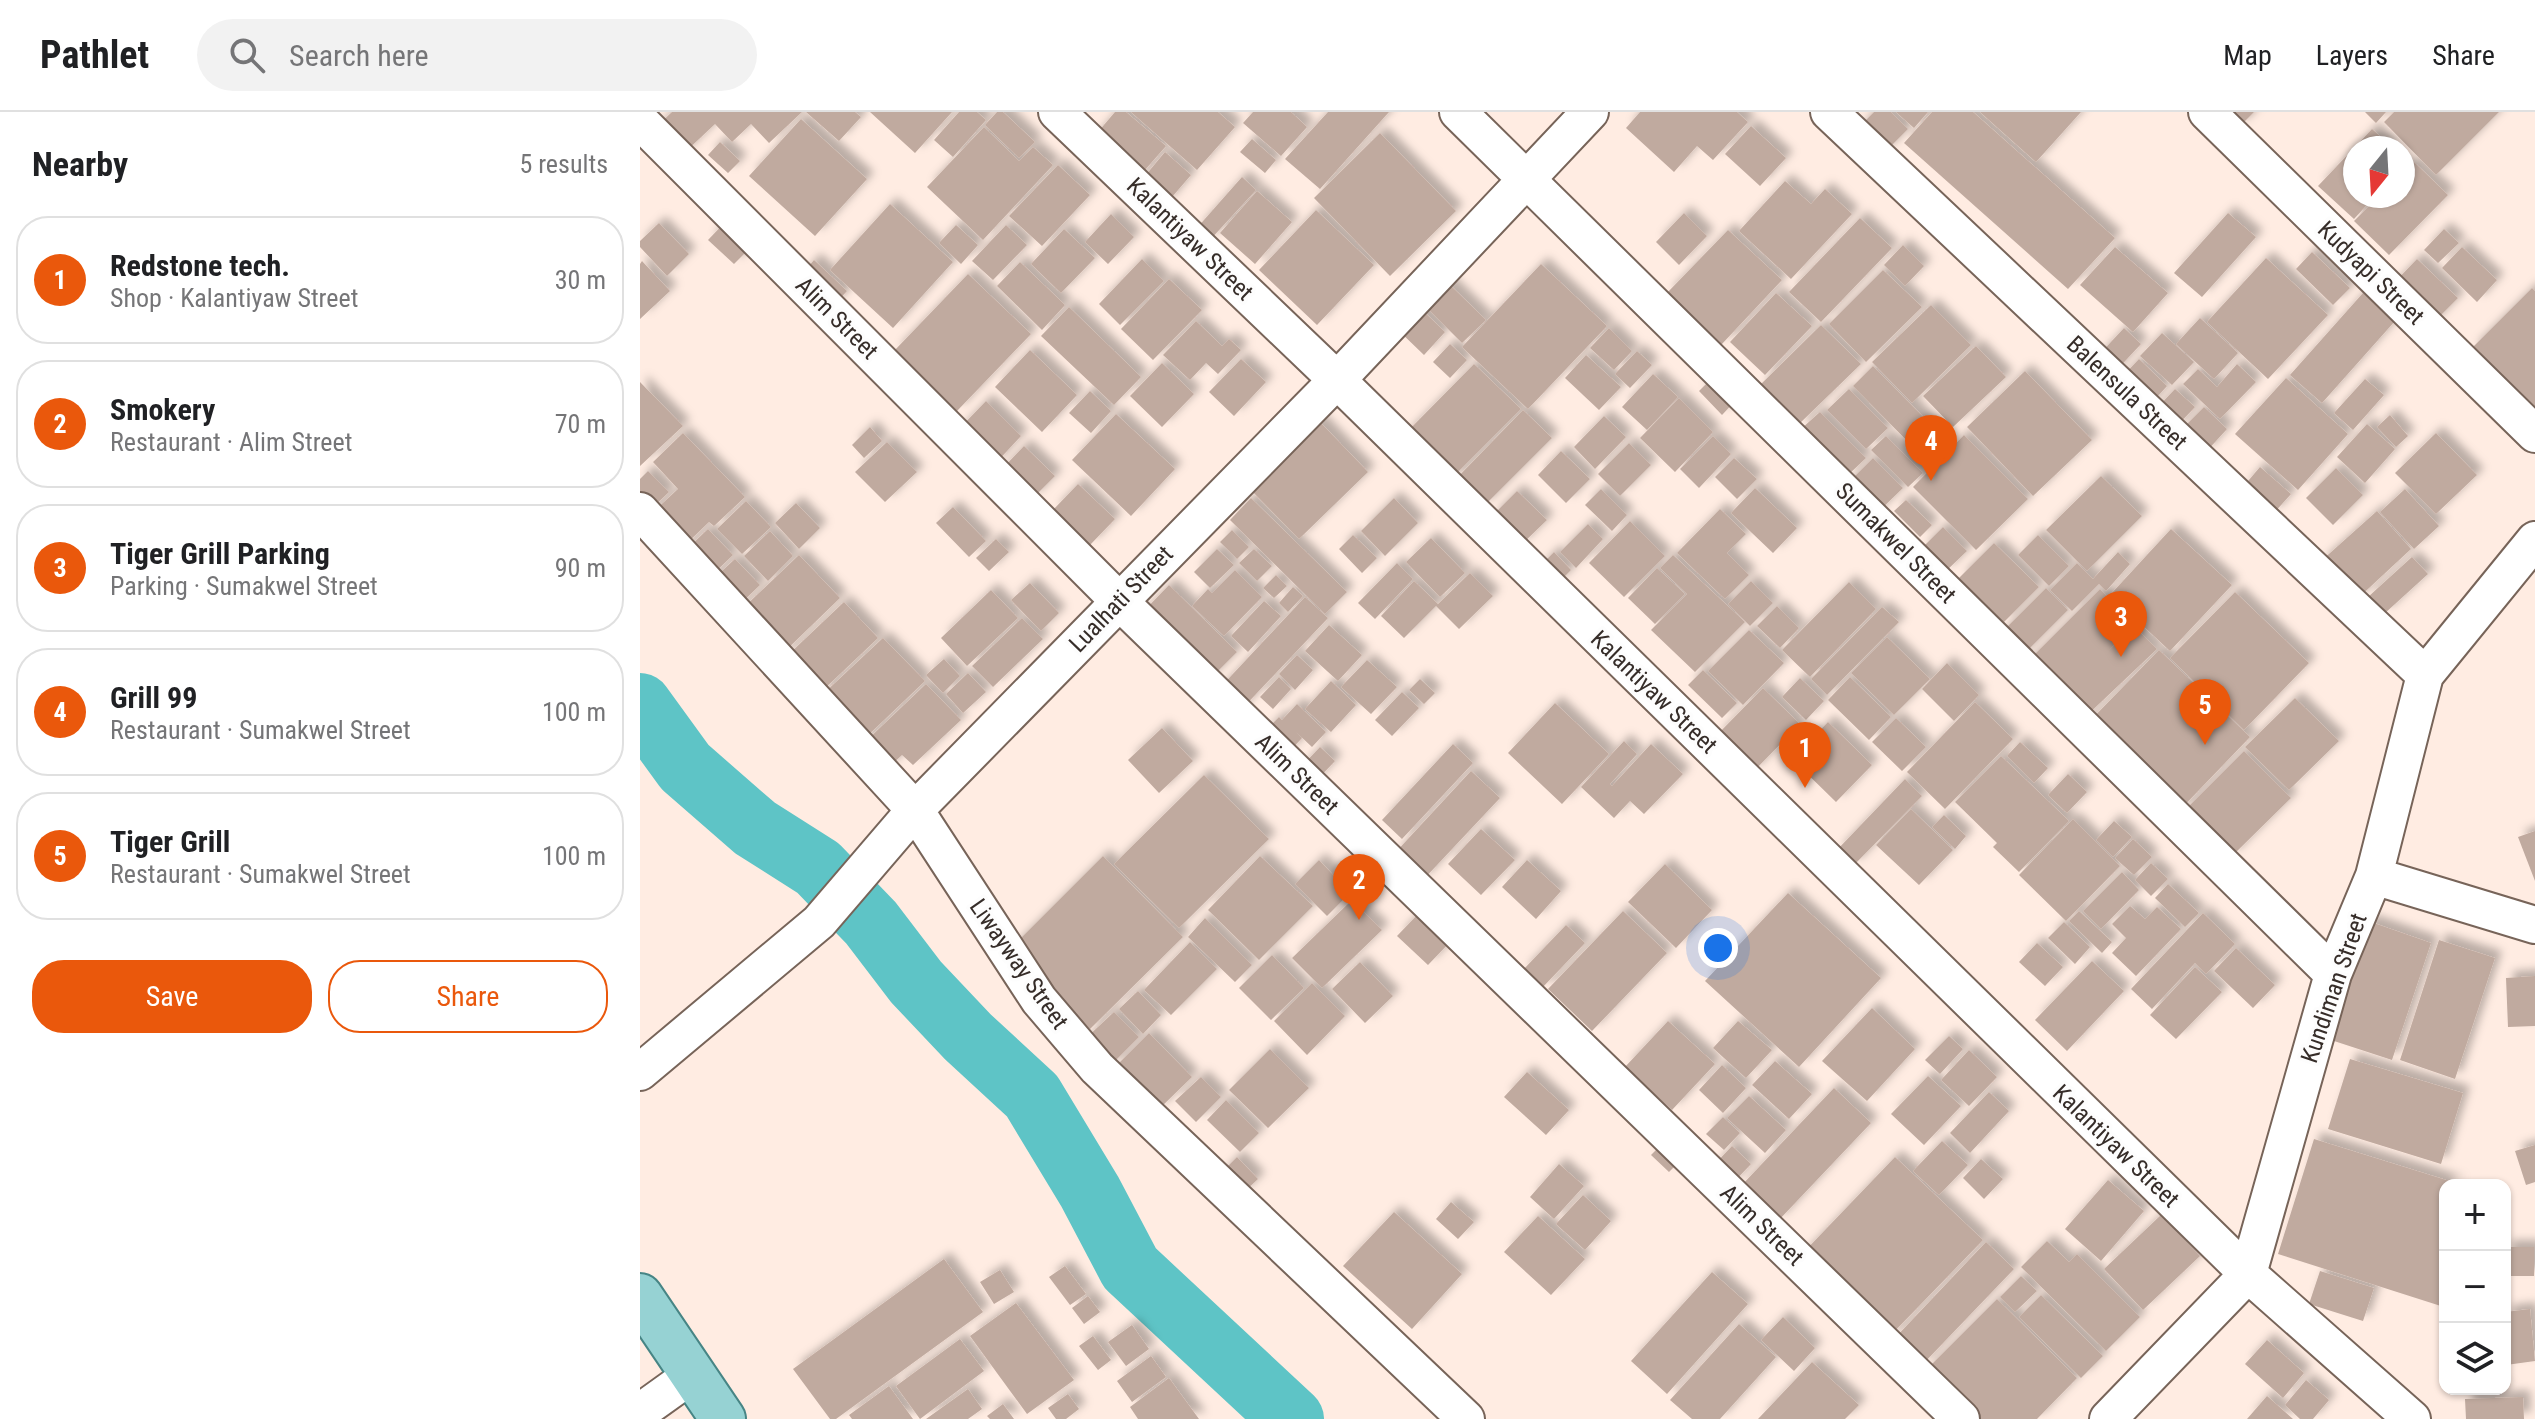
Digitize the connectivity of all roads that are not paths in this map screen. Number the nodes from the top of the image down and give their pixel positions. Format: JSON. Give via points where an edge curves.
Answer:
{"nodes":[{"id":1,"x":1057,"y":112,"type":"edge"},
{"id":2,"x":1458,"y":112,"type":"edge"},
{"id":3,"x":1590,"y":112,"type":"edge"},
{"id":4,"x":1829,"y":112,"type":"edge"},
{"id":5,"x":2207,"y":112,"type":"edge"},
{"id":6,"x":640,"y":121,"type":"edge"},
{"id":7,"x":1528,"y":179,"type":"junction"},
{"id":8,"x":1337,"y":380,"type":"junction"},
{"id":9,"x":2535,"y":434,"type":"edge"},
{"id":10,"x":640,"y":511,"type":"edge"},
{"id":11,"x":2535,"y":540,"type":"edge"},
{"id":12,"x":1119,"y":601,"type":"junction"},
{"id":13,"x":2425,"y":675,"type":"junction"},
{"id":14,"x":915,"y":810,"type":"junction"},
{"id":15,"x":2374,"y":876,"type":"junction"},
{"id":16,"x":2535,"y":925,"type":"edge"},
{"id":17,"x":2333,"y":974,"type":"junction"},
{"id":18,"x":640,"y":1072,"type":"edge"},
{"id":19,"x":2248,"y":1274,"type":"junction"},
{"id":20,"x":641,"y":1298,"type":"edge"},
{"id":21,"x":693,"y":1374,"type":"junction"},
{"id":22,"x":640,"y":1412,"type":"edge"},
{"id":23,"x":723,"y":1419,"type":"edge"},
{"id":24,"x":1466,"y":1419,"type":"edge"},
{"id":25,"x":1961,"y":1419,"type":"edge"},
{"id":26,"x":2108,"y":1419,"type":"edge"},
{"id":27,"x":2412,"y":1419,"type":"edge"}],
"edges":[{"from":1,"to":8,"type":"street","name":"Kalantiyaw Street"},
{"from":2,"to":7,"type":"street","name":"Sumakwel Street"},
{"from":3,"to":7,"type":"street","name":"Lualhati Street"},
{"from":4,"to":13,"type":"street","name":"Balensula Street"},
{"from":5,"to":9,"type":"street","name":"Kudyapi Street"},
{"from":6,"to":12,"type":"street","name":"Alim Street"},
{"from":7,"to":8,"type":"street","name":"Lualhati Street"},
{"from":7,"to":17,"type":"street","name":"Sumakwel Street"},
{"from":8,"to":12,"type":"street","name":"Lualhati Street"},
{"from":8,"to":19,"type":"street","name":"Kalantiyaw Street"},
{"from":10,"to":14,"type":"street","name":"Liwayway Street"},
{"from":11,"to":13,"type":"street","name":"Kundiman Street"},
{"from":12,"to":14,"type":"street","name":"Lualhati Street"},
{"from":12,"to":25,"type":"street","name":"Alim Street"},
{"from":13,"to":15,"type":"street","name":"Kundiman Street"},
{"from":14,"to":18,"type":"street","name":"Lualhati Street","via":[[819,922]]},
{"from":14,"to":24,"type":"street","name":"Liwayway Street","via":[[1039,1000],[1097,1068]]},
{"from":15,"to":16,"type":"street"},
{"from":15,"to":17,"type":"street","name":"Kundiman Street"},
{"from":17,"to":19,"type":"street","name":"Kundiman Street"},
{"from":19,"to":26,"type":"street","name":"Kundiman Street"},
{"from":19,"to":27,"type":"street","name":"Kalantiyaw Street"},
{"from":20,"to":21,"type":"main road"},
{"from":21,"to":22,"type":"street"},
{"from":21,"to":23,"type":"main road"}]}
